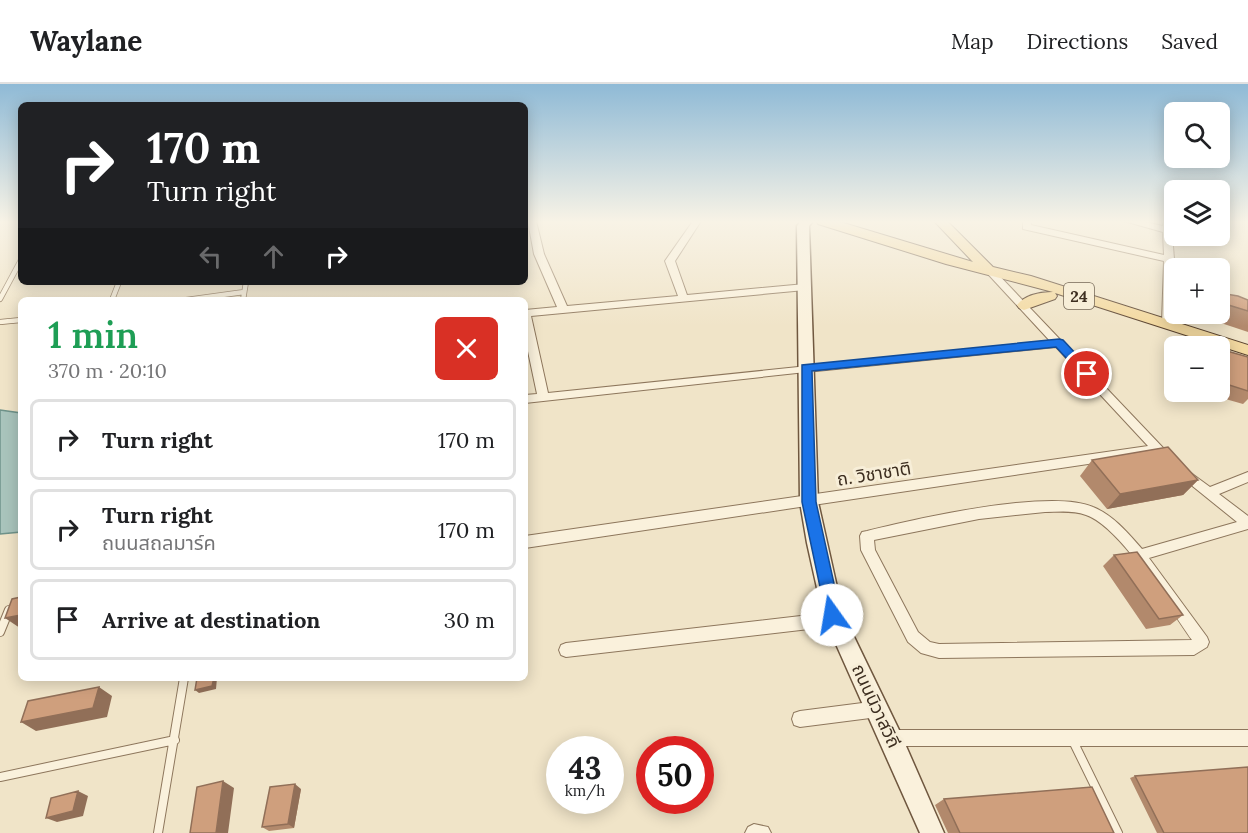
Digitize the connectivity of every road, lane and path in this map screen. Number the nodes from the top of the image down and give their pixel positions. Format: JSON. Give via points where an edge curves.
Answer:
{"nodes":[{"id":1,"x":540,"y":256,"type":"edge"},
{"id":2,"x":673,"y":256,"type":"edge"},
{"id":3,"x":804,"y":256,"type":"edge"},
{"id":4,"x":940,"y":256,"type":"edge"},
{"id":5,"x":975,"y":256,"type":"edge"},
{"id":6,"x":18,"y":266,"type":"edge"},
{"id":7,"x":990,"y":271,"type":"junction"},
{"id":8,"x":245,"y":285,"type":"edge"},
{"id":9,"x":805,"y":287,"type":"junction"},
{"id":10,"x":244,"y":292,"type":"junction"},
{"id":11,"x":1050,"y":296,"type":"junction"},
{"id":12,"x":208,"y":297,"type":"edge"},
{"id":13,"x":243,"y":297,"type":"edge"},
{"id":14,"x":0,"y":299,"type":"edge"},
{"id":15,"x":684,"y":299,"type":"junction"},
{"id":16,"x":1024,"y":305,"type":"junction"},
{"id":17,"x":563,"y":309,"type":"junction"},
{"id":18,"x":528,"y":313,"type":"edge"},
{"id":19,"x":18,"y":320,"type":"edge"},
{"id":20,"x":0,"y":322,"type":"edge"},
{"id":21,"x":1166,"y":324,"type":"edge"},
{"id":22,"x":528,"y":327,"type":"edge"},
{"id":23,"x":1166,"y":330,"type":"junction"},
{"id":24,"x":1178,"y":336,"type":"edge"},
{"id":25,"x":1059,"y":343,"type":"junction"},
{"id":26,"x":1248,"y":350,"type":"edge"},
{"id":27,"x":1230,"y":357,"type":"edge"},
{"id":28,"x":1248,"y":363,"type":"edge"},
{"id":29,"x":806,"y":368,"type":"junction"},
{"id":30,"x":543,"y":397,"type":"junction"},
{"id":31,"x":528,"y":399,"type":"edge"},
{"id":32,"x":1158,"y":449,"type":"junction"},
{"id":33,"x":1248,"y":477,"type":"edge"},
{"id":34,"x":1208,"y":493,"type":"junction"},
{"id":35,"x":809,"y":502,"type":"junction"},
{"id":36,"x":1248,"y":523,"type":"edge"},
{"id":37,"x":528,"y":542,"type":"edge"},
{"id":38,"x":1139,"y":555,"type":"junction"},
{"id":39,"x":11,"y":603,"type":"edge"},
{"id":40,"x":835,"y":619,"type":"junction"},
{"id":41,"x":0,"y":632,"type":"edge"},
{"id":42,"x":566,"y":651,"type":"dead end"},
{"id":43,"x":184,"y":681,"type":"edge"},
{"id":44,"x":878,"y":709,"type":"junction"},
{"id":45,"x":801,"y":719,"type":"dead end"},
{"id":46,"x":891,"y":738,"type":"junction"},
{"id":47,"x":1072,"y":738,"type":"junction"},
{"id":48,"x":1248,"y":738,"type":"edge"},
{"id":49,"x":175,"y":740,"type":"junction"},
{"id":50,"x":0,"y":777,"type":"edge"},
{"id":51,"x":158,"y":833,"type":"edge"},
{"id":52,"x":754,"y":833,"type":"edge"},
{"id":53,"x":762,"y":833,"type":"edge"},
{"id":54,"x":932,"y":833,"type":"edge"},
{"id":55,"x":1118,"y":833,"type":"edge"}],
"edges":[{"from":1,"to":17,"type":"street"},
{"from":2,"to":15,"type":"street","via":[[670,261]]},
{"from":3,"to":9,"type":"main road","name":"ถนนนิวาสวิถี"},
{"from":4,"to":7,"type":"main road"},
{"from":5,"to":7,"type":"main road","number":"24"},
{"from":6,"to":14,"type":"lane"},
{"from":7,"to":11,"type":"main road","number":"24"},
{"from":7,"to":16,"type":"street"},
{"from":7,"to":23,"type":"main road","number":"24","via":[[1026,279]]},
{"from":8,"to":10,"type":"lane"},
{"from":9,"to":15,"type":"street"},
{"from":9,"to":29,"type":"main road","name":"ถนนนิวาสวิถี"},
{"from":10,"to":12,"type":"lane"},
{"from":10,"to":13,"type":"lane"},
{"from":11,"to":16,"type":"main road"},
{"from":11,"to":23,"type":"main road","number":"24"},
{"from":15,"to":17,"type":"street"},
{"from":16,"to":25,"type":"street"},
{"from":17,"to":18,"type":"street"},
{"from":19,"to":20,"type":"lane"},
{"from":21,"to":23,"type":"street"},
{"from":22,"to":30,"type":"street"},
{"from":23,"to":24,"type":"main road","number":"24"},
{"from":23,"to":26,"type":"main road","number":"24"},
{"from":25,"to":29,"type":"street"},
{"from":25,"to":32,"type":"street"},
{"from":27,"to":28,"type":"main road"},
{"from":29,"to":30,"type":"street"},
{"from":29,"to":35,"type":"main road","name":"ถนนนิวาสวิถี"},
{"from":30,"to":31,"type":"street"},
{"from":32,"to":34,"type":"street"},
{"from":32,"to":35,"type":"street","name":"ถ. วิชาชาติ"},
{"from":33,"to":34,"type":"street"},
{"from":34,"to":36,"type":"street"},
{"from":35,"to":37,"type":"street","name":"ถ. วิชาชาติ"},
{"from":35,"to":40,"type":"main road","name":"ถนนนิวาสวิถี"},
{"from":36,"to":38,"type":"street"},
{"from":38,"to":38,"type":"street","via":[[1097,514],[1064,505],[992,513],[867,536],[868,550],[913,637],[926,648],[950,651],[1199,646],[1202,642],[1194,629]]},
{"from":39,"to":41,"type":"lane"},
{"from":40,"to":42,"type":"street"},
{"from":40,"to":44,"type":"main road","name":"ถนนนิวาสวิถี"},
{"from":43,"to":49,"type":"lane"},
{"from":44,"to":45,"type":"street"},
{"from":44,"to":46,"type":"main road","name":"ถนนนิวาสวิถี"},
{"from":46,"to":47,"type":"street"},
{"from":46,"to":54,"type":"main road","name":"ถนนนิวาสวิถี"},
{"from":47,"to":48,"type":"street"},
{"from":47,"to":55,"type":"lane"},
{"from":49,"to":50,"type":"lane"},
{"from":49,"to":51,"type":"lane"},
{"from":52,"to":53,"type":"street"}]}
